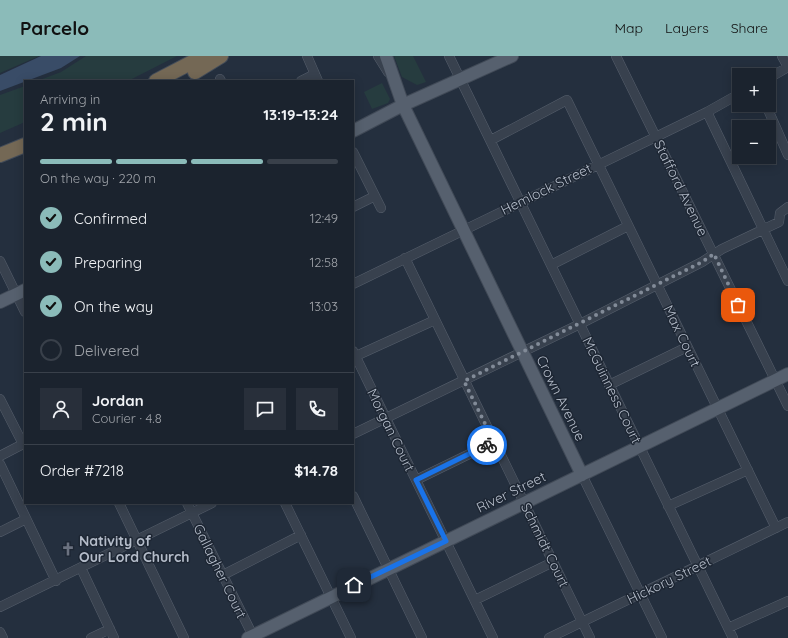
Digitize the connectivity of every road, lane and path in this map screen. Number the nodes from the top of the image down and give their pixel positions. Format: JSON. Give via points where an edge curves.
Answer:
{"nodes":[{"id":1,"x":204,"y":56,"type":"edge"},
{"id":2,"x":221,"y":56,"type":"edge"},
{"id":3,"x":307,"y":56,"type":"edge"},
{"id":4,"x":378,"y":56,"type":"edge"},
{"id":5,"x":386,"y":56,"type":"edge"},
{"id":6,"x":449,"y":56,"type":"edge"},
{"id":7,"x":512,"y":56,"type":"edge"},
{"id":8,"x":616,"y":56,"type":"edge"},
{"id":9,"x":782,"y":56,"type":"edge"},
{"id":10,"x":788,"y":67,"type":"edge"},
{"id":11,"x":776,"y":74,"type":"edge"},
{"id":12,"x":316,"y":77,"type":"edge"},
{"id":13,"x":158,"y":80,"type":"edge"},
{"id":14,"x":179,"y":80,"type":"edge"},
{"id":15,"x":305,"y":80,"type":"edge"},
{"id":16,"x":394,"y":80,"type":"junction"},
{"id":17,"x":461,"y":81,"type":"junction"},
{"id":18,"x":732,"y":98,"type":"edge"},
{"id":19,"x":403,"y":105,"type":"junction"},
{"id":20,"x":707,"y":112,"type":"junction"},
{"id":21,"x":769,"y":112,"type":"edge"},
{"id":22,"x":354,"y":130,"type":"edge"},
{"id":23,"x":24,"y":135,"type":"edge"},
{"id":24,"x":656,"y":137,"type":"junction"},
{"id":25,"x":491,"y":140,"type":"junction"},
{"id":26,"x":0,"y":145,"type":"edge"},
{"id":27,"x":24,"y":145,"type":"edge"},
{"id":28,"x":354,"y":154,"type":"edge"},
{"id":29,"x":0,"y":155,"type":"edge"},
{"id":30,"x":788,"y":155,"type":"edge"},
{"id":31,"x":598,"y":163,"type":"junction"},
{"id":32,"x":375,"y":196,"type":"junction"},
{"id":33,"x":519,"y":202,"type":"junction"},
{"id":34,"x":354,"y":206,"type":"edge"},
{"id":35,"x":788,"y":207,"type":"edge"},
{"id":36,"x":381,"y":208,"type":"dead end"},
{"id":37,"x":628,"y":226,"type":"junction"},
{"id":38,"x":462,"y":229,"type":"junction"},
{"id":39,"x":763,"y":230,"type":"junction"},
{"id":40,"x":714,"y":254,"type":"junction"},
{"id":41,"x":405,"y":258,"type":"junction"},
{"id":42,"x":0,"y":261,"type":"edge"},
{"id":43,"x":551,"y":265,"type":"junction"},
{"id":44,"x":788,"y":281,"type":"edge"},
{"id":45,"x":354,"y":284,"type":"edge"},
{"id":46,"x":658,"y":285,"type":"junction"},
{"id":47,"x":21,"y":292,"type":"edge"},
{"id":48,"x":0,"y":302,"type":"edge"},
{"id":49,"x":24,"y":307,"type":"edge"},
{"id":50,"x":435,"y":320,"type":"junction"},
{"id":51,"x":580,"y":324,"type":"junction"},
{"id":52,"x":687,"y":348,"type":"junction"},
{"id":53,"x":523,"y":352,"type":"junction"},
{"id":54,"x":354,"y":354,"type":"edge"},
{"id":55,"x":788,"y":374,"type":"edge"},
{"id":56,"x":775,"y":380,"type":"junction"},
{"id":57,"x":464,"y":381,"type":"junction"},
{"id":58,"x":609,"y":385,"type":"junction"},
{"id":59,"x":0,"y":399,"type":"edge"},
{"id":60,"x":788,"y":406,"type":"edge"},
{"id":61,"x":717,"y":407,"type":"junction"},
{"id":62,"x":386,"y":419,"type":"junction"},
{"id":63,"x":354,"y":434,"type":"edge"},
{"id":64,"x":494,"y":442,"type":"junction"},
{"id":65,"x":24,"y":444,"type":"edge"},
{"id":66,"x":640,"y":448,"type":"junction"},
{"id":67,"x":0,"y":456,"type":"edge"},
{"id":68,"x":0,"y":464,"type":"edge"},
{"id":69,"x":748,"y":470,"type":"junction"},
{"id":70,"x":582,"y":475,"type":"junction"},
{"id":71,"x":416,"y":480,"type":"junction"},
{"id":72,"x":354,"y":498,"type":"edge"},
{"id":73,"x":525,"y":503,"type":"junction"},
{"id":74,"x":119,"y":504,"type":"edge"},
{"id":75,"x":188,"y":504,"type":"edge"},
{"id":76,"x":210,"y":504,"type":"edge"},
{"id":77,"x":285,"y":504,"type":"edge"},
{"id":78,"x":668,"y":506,"type":"junction"},
{"id":79,"x":192,"y":513,"type":"junction"},
{"id":80,"x":26,"y":519,"type":"junction"},
{"id":81,"x":788,"y":522,"type":"edge"},
{"id":82,"x":776,"y":528,"type":"junction"},
{"id":83,"x":0,"y":532,"type":"edge"},
{"id":84,"x":300,"y":535,"type":"junction"},
{"id":85,"x":137,"y":541,"type":"junction"},
{"id":86,"x":446,"y":541,"type":"junction"},
{"id":87,"x":553,"y":562,"type":"junction"},
{"id":88,"x":697,"y":566,"type":"junction"},
{"id":89,"x":81,"y":568,"type":"junction"},
{"id":90,"x":389,"y":568,"type":"junction"},
{"id":91,"x":223,"y":575,"type":"junction"},
{"id":92,"x":56,"y":580,"type":"junction"},
{"id":93,"x":640,"y":594,"type":"junction"},
{"id":94,"x":330,"y":596,"type":"junction"},
{"id":95,"x":475,"y":600,"type":"junction"},
{"id":96,"x":788,"y":601,"type":"edge"},
{"id":97,"x":0,"y":607,"type":"edge"},
{"id":98,"x":582,"y":622,"type":"junction"},
{"id":99,"x":728,"y":628,"type":"junction"},
{"id":100,"x":110,"y":629,"type":"junction"},
{"id":101,"x":0,"y":632,"type":"edge"},
{"id":102,"x":251,"y":637,"type":"edge"},
{"id":103,"x":3,"y":638,"type":"edge"},
{"id":104,"x":91,"y":638,"type":"edge"},
{"id":105,"x":114,"y":638,"type":"edge"},
{"id":106,"x":184,"y":638,"type":"edge"},
{"id":107,"x":351,"y":638,"type":"edge"},
{"id":108,"x":422,"y":638,"type":"edge"},
{"id":109,"x":493,"y":638,"type":"edge"},
{"id":110,"x":549,"y":638,"type":"edge"},
{"id":111,"x":590,"y":638,"type":"edge"},
{"id":112,"x":662,"y":638,"type":"edge"},
{"id":113,"x":733,"y":638,"type":"edge"}],
"edges":[{"from":1,"to":13,"type":"highway"},
{"from":2,"to":14,"type":"highway"},
{"from":3,"to":12,"type":"street"},
{"from":4,"to":16,"type":"street"},
{"from":5,"to":16,"type":"main road","name":"Crown Avenue"},
{"from":6,"to":17,"type":"street","name":"McGuinness Court"},
{"from":7,"to":17,"type":"main road"},
{"from":8,"to":24,"type":"street","name":"Stafford Avenue"},
{"from":9,"to":10,"type":"street"},
{"from":10,"to":11,"type":"street"},
{"from":12,"to":15,"type":"street"},
{"from":16,"to":19,"type":"main road","name":"Crown Avenue"},
{"from":17,"to":19,"type":"main road"},
{"from":17,"to":25,"type":"street","name":"McGuinness Court"},
{"from":18,"to":20,"type":"street","name":"Hemlock Street"},
{"from":19,"to":22,"type":"main road"},
{"from":19,"to":38,"type":"main road","name":"Crown Avenue"},
{"from":20,"to":24,"type":"street","name":"Hemlock Street"},
{"from":20,"to":39,"type":"street"},
{"from":21,"to":30,"type":"street"},
{"from":23,"to":26,"type":"highway"},
{"from":24,"to":31,"type":"street","name":"Hemlock Street"},
{"from":24,"to":40,"type":"street","name":"Stafford Avenue"},
{"from":25,"to":31,"type":"street","name":"Max Court","via":[[567,100]]},
{"from":25,"to":33,"type":"street","name":"McGuinness Court"},
{"from":27,"to":29,"type":"highway"},
{"from":28,"to":32,"type":"street"},
{"from":31,"to":33,"type":"street","name":"Hemlock Street"},
{"from":31,"to":37,"type":"street","name":"Max Court"},
{"from":32,"to":34,"type":"street"},
{"from":32,"to":36,"type":"street"},
{"from":33,"to":38,"type":"street","name":"Hemlock Street"},
{"from":33,"to":43,"type":"street","name":"McGuinness Court"},
{"from":35,"to":39,"type":"street","via":[[780,213],[779,222]]},
{"from":37,"to":43,"type":"street"},
{"from":37,"to":46,"type":"street","name":"Max Court"},
{"from":38,"to":41,"type":"street","name":"Hemlock Street"},
{"from":38,"to":53,"type":"main road","name":"Crown Avenue"},
{"from":39,"to":40,"type":"street"},
{"from":39,"to":44,"type":"street"},
{"from":40,"to":46,"type":"street"},
{"from":40,"to":56,"type":"street","name":"Stafford Avenue"},
{"from":41,"to":45,"type":"street","name":"Hemlock Street"},
{"from":41,"to":50,"type":"street","name":"Schmidt Court"},
{"from":42,"to":47,"type":"street"},
{"from":43,"to":51,"type":"street","name":"McGuinness Court"},
{"from":46,"to":51,"type":"street"},
{"from":46,"to":52,"type":"street","name":"Max Court"},
{"from":47,"to":48,"type":"main road"},
{"from":47,"to":49,"type":"street"},
{"from":50,"to":54,"type":"street"},
{"from":50,"to":57,"type":"street","name":"Schmidt Court"},
{"from":51,"to":53,"type":"street"},
{"from":51,"to":58,"type":"street","name":"McGuinness Court"},
{"from":52,"to":58,"type":"street"},
{"from":52,"to":61,"type":"street","name":"Max Court"},
{"from":53,"to":57,"type":"street"},
{"from":53,"to":70,"type":"main road","name":"Crown Avenue"},
{"from":54,"to":62,"type":"street","name":"Morgan Court"},
{"from":55,"to":56,"type":"main road","name":"River Street"},
{"from":56,"to":60,"type":"street","name":"Stafford Avenue"},
{"from":56,"to":61,"type":"main road","name":"River Street"},
{"from":57,"to":62,"type":"street"},
{"from":57,"to":64,"type":"street","name":"Schmidt Court"},
{"from":58,"to":66,"type":"street","name":"McGuinness Court"},
{"from":59,"to":65,"type":"street"},
{"from":61,"to":66,"type":"main road","name":"River Street"},
{"from":61,"to":69,"type":"street","name":"Max Court"},
{"from":62,"to":63,"type":"street"},
{"from":62,"to":71,"type":"street","name":"Morgan Court"},
{"from":64,"to":71,"type":"street"},
{"from":64,"to":73,"type":"street","name":"Schmidt Court"},
{"from":65,"to":67,"type":"street"},
{"from":66,"to":70,"type":"main road","name":"River Street"},
{"from":66,"to":78,"type":"street","name":"McGuinness Court"},
{"from":68,"to":80,"type":"street"},
{"from":69,"to":78,"type":"street"},
{"from":69,"to":82,"type":"street","name":"Max Court"},
{"from":70,"to":73,"type":"main road","name":"River Street"},
{"from":70,"to":93,"type":"street","name":"Crown Avenue"},
{"from":71,"to":86,"type":"street","name":"Morgan Court"},
{"from":72,"to":90,"type":"street"},
{"from":73,"to":86,"type":"main road","name":"River Street"},
{"from":73,"to":87,"type":"street","name":"Schmidt Court"},
{"from":74,"to":85,"type":"street"},
{"from":75,"to":79,"type":"street","name":"Gallagher Court"},
{"from":76,"to":79,"type":"street"},
{"from":77,"to":84,"type":"street"},
{"from":78,"to":88,"type":"street","name":"McGuinness Court"},
{"from":79,"to":85,"type":"street"},
{"from":79,"to":91,"type":"street","name":"Gallagher Court"},
{"from":80,"to":83,"type":"street"},
{"from":80,"to":92,"type":"street"},
{"from":81,"to":82,"type":"street","name":"Hickory Street"},
{"from":82,"to":88,"type":"street","name":"Hickory Street"},
{"from":84,"to":91,"type":"street"},
{"from":84,"to":94,"type":"street"},
{"from":85,"to":89,"type":"street"},
{"from":85,"to":106,"type":"street"},
{"from":86,"to":90,"type":"main road","name":"River Street"},
{"from":86,"to":95,"type":"street","name":"Morgan Court"},
{"from":87,"to":95,"type":"street"},
{"from":87,"to":98,"type":"street","name":"Schmidt Court"},
{"from":88,"to":93,"type":"street","name":"Hickory Street"},
{"from":88,"to":99,"type":"street","name":"McGuinness Court"},
{"from":89,"to":92,"type":"street"},
{"from":89,"to":100,"type":"street"},
{"from":90,"to":94,"type":"main road","name":"River Street"},
{"from":90,"to":108,"type":"street"},
{"from":91,"to":102,"type":"street","name":"Gallagher Court"},
{"from":92,"to":97,"type":"street"},
{"from":93,"to":98,"type":"street","name":"Hickory Street"},
{"from":93,"to":112,"type":"street","name":"Crown Avenue"},
{"from":94,"to":102,"type":"main road","name":"River Street"},
{"from":94,"to":107,"type":"street"},
{"from":95,"to":109,"type":"street","name":"Morgan Court"},
{"from":96,"to":99,"type":"street"},
{"from":98,"to":110,"type":"street","name":"Hickory Street"},
{"from":98,"to":111,"type":"street","name":"Schmidt Court"},
{"from":99,"to":113,"type":"street","name":"McGuinness Court"},
{"from":100,"to":104,"type":"street"},
{"from":100,"to":105,"type":"street"},
{"from":101,"to":103,"type":"street"}]}
